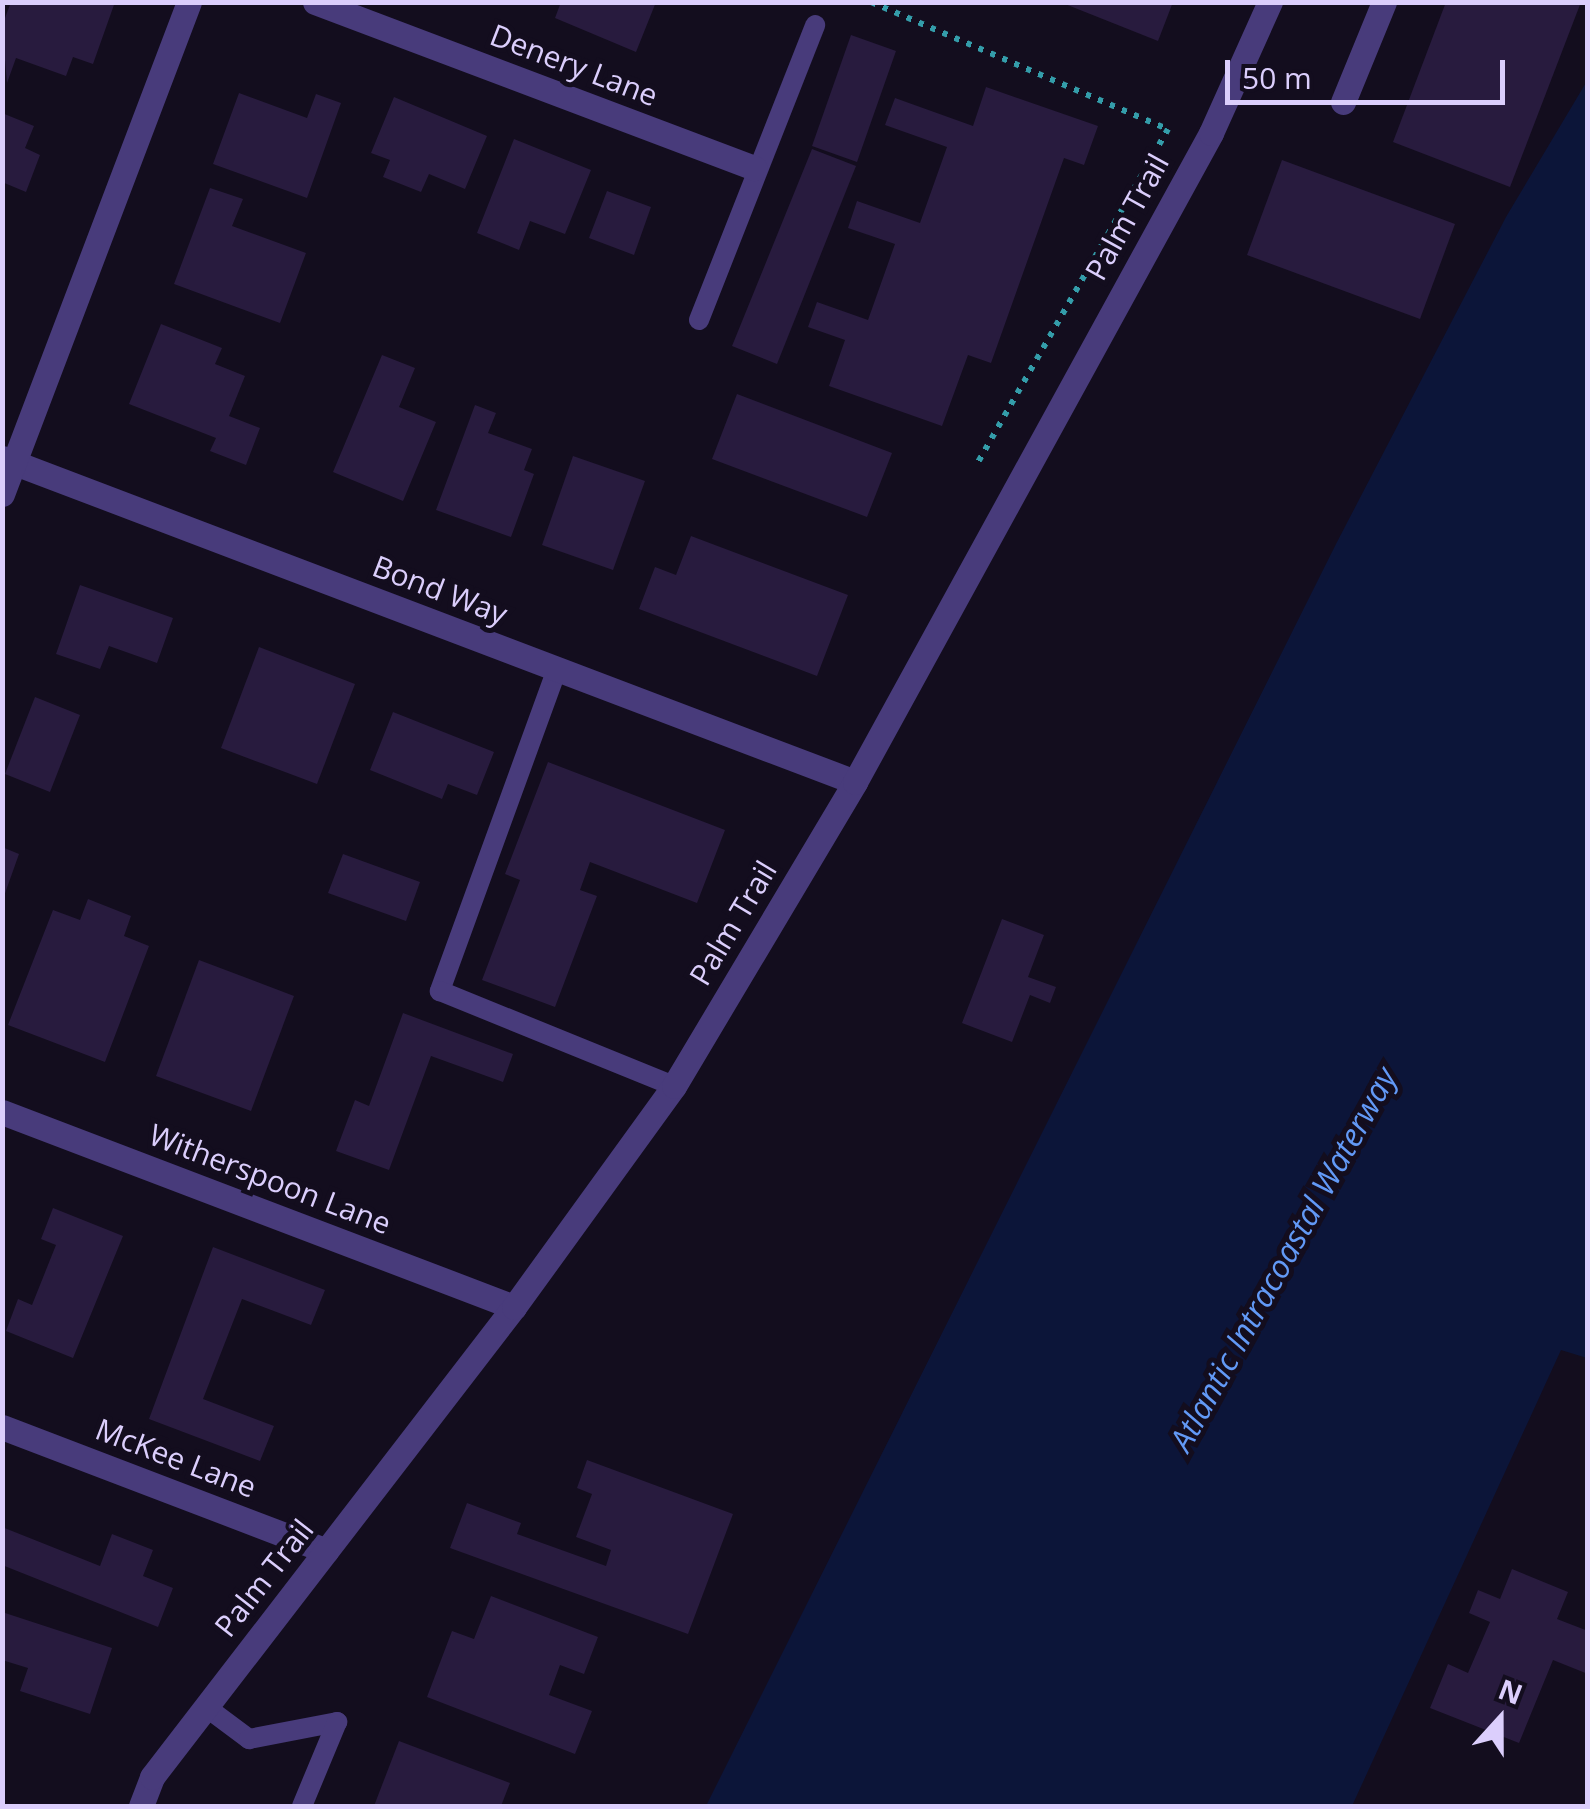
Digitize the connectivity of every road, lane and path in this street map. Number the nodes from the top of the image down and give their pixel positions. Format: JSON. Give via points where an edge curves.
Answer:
{"nodes":[{"id":1,"x":189,"y":2,"type":"edge"},
{"id":2,"x":315,"y":2,"type":"edge"},
{"id":3,"x":871,"y":2,"type":"edge"},
{"id":4,"x":1270,"y":2,"type":"edge"},
{"id":5,"x":1384,"y":2,"type":"edge"},
{"id":6,"x":815,"y":25,"type":"dead end"},
{"id":7,"x":1343,"y":102,"type":"dead end"},
{"id":8,"x":755,"y":168,"type":"junction"},
{"id":9,"x":699,"y":320,"type":"dead end"},
{"id":10,"x":8,"y":461,"type":"edge"},
{"id":11,"x":978,"y":462,"type":"dead end"},
{"id":12,"x":2,"y":494,"type":"edge"},
{"id":13,"x":557,"y":668,"type":"junction"},
{"id":14,"x":855,"y":782,"type":"junction"},
{"id":15,"x":674,"y":1086,"type":"junction"},
{"id":16,"x":2,"y":1112,"type":"edge"},
{"id":17,"x":514,"y":1307,"type":"junction"},
{"id":18,"x":2,"y":1427,"type":"edge"},
{"id":19,"x":326,"y":1551,"type":"junction"},
{"id":20,"x":206,"y":1707,"type":"junction"},
{"id":21,"x":141,"y":1806,"type":"edge"},
{"id":22,"x":302,"y":1806,"type":"edge"}],
"edges":[{"from":1,"to":10,"type":"street"},
{"from":2,"to":8,"type":"street","name":"Denery Lane"},
{"from":3,"to":11,"type":"path","via":[[1168,129]]},
{"from":4,"to":14,"type":"street","name":"Palm Trail","via":[[1211,133]]},
{"from":5,"to":7,"type":"street"},
{"from":6,"to":8,"type":"lane"},
{"from":8,"to":9,"type":"lane"},
{"from":10,"to":12,"type":"street"},
{"from":10,"to":13,"type":"street","name":"Bond Way"},
{"from":13,"to":14,"type":"street","name":"Bond Way"},
{"from":13,"to":15,"type":"lane","via":[[440,991]]},
{"from":14,"to":15,"type":"street","name":"Palm Trail"},
{"from":15,"to":17,"type":"street","name":"Palm Trail"},
{"from":16,"to":17,"type":"street","name":"Witherspoon Lane"},
{"from":17,"to":19,"type":"street","name":"Palm Trail"},
{"from":18,"to":19,"type":"street","name":"McKee Lane"},
{"from":19,"to":20,"type":"street","name":"Palm Trail"},
{"from":20,"to":21,"type":"street","name":"Palm Trail","via":[[152,1777]]},
{"from":20,"to":22,"type":"lane","via":[[249,1739],[336,1722]]}]}
